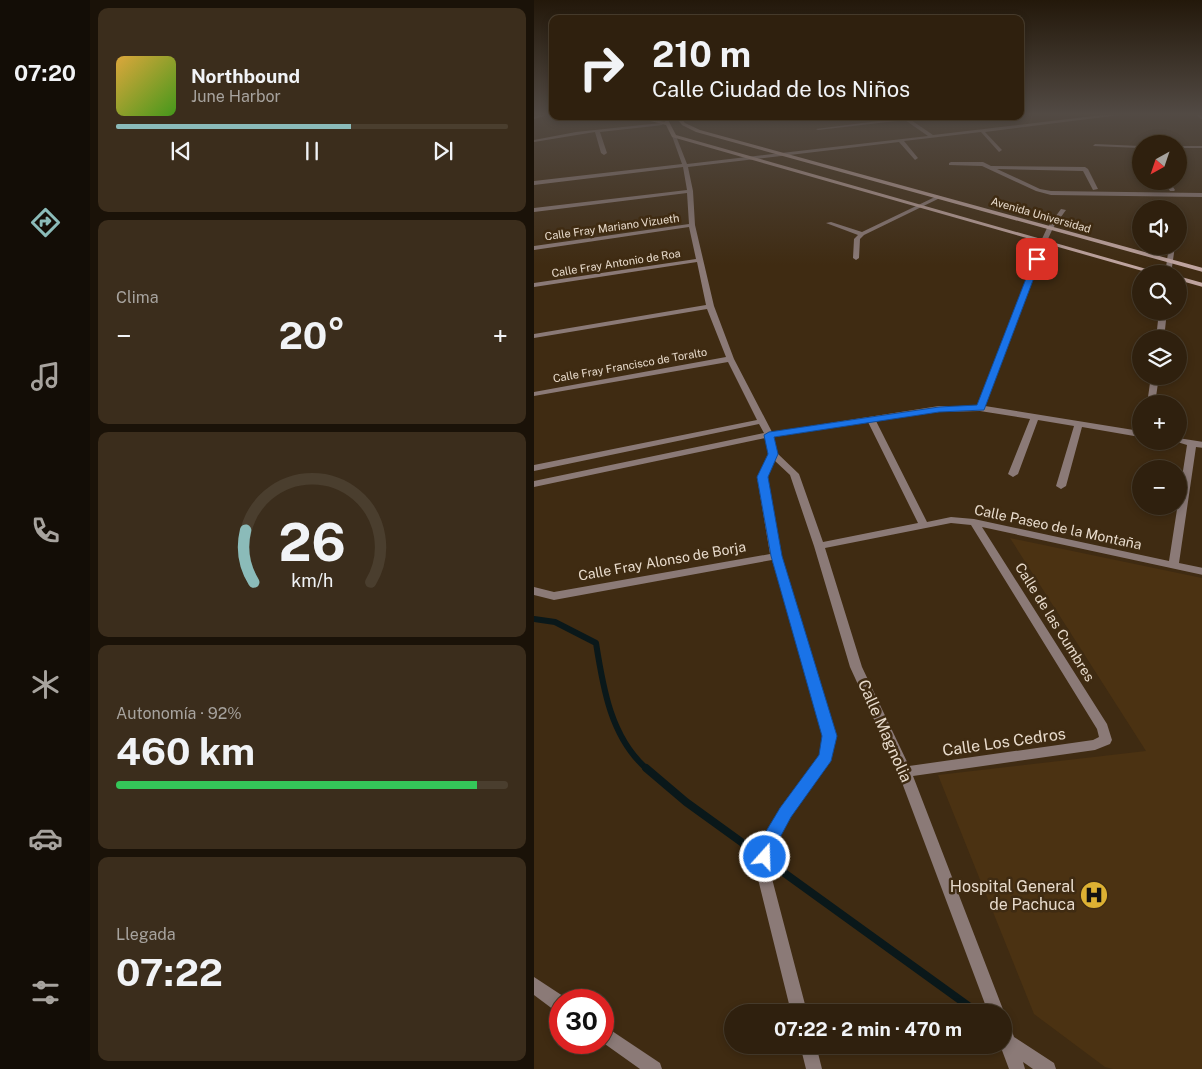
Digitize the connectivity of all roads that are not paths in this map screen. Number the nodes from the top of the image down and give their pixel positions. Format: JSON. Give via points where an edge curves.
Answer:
{"nodes":[{"id":1,"x":695,"y":165,"type":"edge"},
{"id":2,"x":771,"y":165,"type":"edge"},
{"id":3,"x":823,"y":165,"type":"edge"},
{"id":4,"x":984,"y":165,"type":"edge"},
{"id":5,"x":685,"y":166,"type":"junction"},
{"id":6,"x":993,"y":168,"type":"junction"},
{"id":7,"x":534,"y":183,"type":"edge"},
{"id":8,"x":1095,"y":189,"type":"junction"},
{"id":9,"x":1132,"y":189,"type":"edge"},
{"id":10,"x":1187,"y":190,"type":"edge"},
{"id":11,"x":1202,"y":190,"type":"edge"},
{"id":12,"x":690,"y":191,"type":"junction"},
{"id":13,"x":1043,"y":192,"type":"junction"},
{"id":14,"x":1202,"y":195,"type":"edge"},
{"id":15,"x":939,"y":197,"type":"junction"},
{"id":16,"x":921,"y":206,"type":"junction"},
{"id":17,"x":977,"y":208,"type":"junction"},
{"id":18,"x":534,"y":210,"type":"edge"},
{"id":19,"x":1063,"y":210,"type":"dead end"},
{"id":20,"x":960,"y":217,"type":"junction"},
{"id":21,"x":829,"y":223,"type":"dead end"},
{"id":22,"x":692,"y":225,"type":"junction"},
{"id":23,"x":1050,"y":228,"type":"junction"},
{"id":24,"x":862,"y":234,"type":"junction"},
{"id":25,"x":1044,"y":240,"type":"junction"},
{"id":26,"x":534,"y":248,"type":"edge"},
{"id":27,"x":1171,"y":255,"type":"edge"},
{"id":28,"x":856,"y":258,"type":"dead end"},
{"id":29,"x":700,"y":260,"type":"junction"},
{"id":30,"x":1170,"y":261,"type":"junction"},
{"id":31,"x":1169,"y":265,"type":"edge"},
{"id":32,"x":1132,"y":266,"type":"edge"},
{"id":33,"x":1202,"y":270,"type":"edge"},
{"id":34,"x":1187,"y":281,"type":"edge"},
{"id":35,"x":534,"y":285,"type":"edge"},
{"id":36,"x":1202,"y":285,"type":"edge"},
{"id":37,"x":710,"y":306,"type":"junction"},
{"id":38,"x":534,"y":336,"type":"edge"},
{"id":39,"x":730,"y":359,"type":"junction"},
{"id":40,"x":534,"y":394,"type":"edge"},
{"id":41,"x":980,"y":408,"type":"junction"},
{"id":42,"x":1035,"y":417,"type":"junction"},
{"id":43,"x":872,"y":420,"type":"junction"},
{"id":44,"x":762,"y":421,"type":"junction"},
{"id":45,"x":1079,"y":424,"type":"junction"},
{"id":46,"x":1132,"y":433,"type":"edge"},
{"id":47,"x":769,"y":435,"type":"junction"},
{"id":48,"x":1187,"y":442,"type":"edge"},
{"id":49,"x":1192,"y":443,"type":"junction"},
{"id":50,"x":1202,"y":445,"type":"edge"},
{"id":51,"x":773,"y":454,"type":"junction"},
{"id":52,"x":534,"y":468,"type":"edge"},
{"id":53,"x":1013,"y":474,"type":"dead end"},
{"id":54,"x":534,"y":484,"type":"edge"},
{"id":55,"x":1061,"y":486,"type":"dead end"},
{"id":56,"x":974,"y":522,"type":"junction"},
{"id":57,"x":924,"y":526,"type":"junction"},
{"id":58,"x":819,"y":546,"type":"junction"},
{"id":59,"x":776,"y":556,"type":"junction"},
{"id":60,"x":1173,"y":566,"type":"junction"},
{"id":61,"x":1202,"y":572,"type":"edge"},
{"id":62,"x":534,"y":591,"type":"edge"},
{"id":63,"x":1106,"y":740,"type":"joint"},
{"id":64,"x":905,"y":772,"type":"junction"},
{"id":65,"x":534,"y":985,"type":"edge"},
{"id":66,"x":549,"y":996,"type":"edge"},
{"id":67,"x":798,"y":1004,"type":"edge"},
{"id":68,"x":993,"y":1004,"type":"edge"},
{"id":69,"x":614,"y":1041,"type":"edge"},
{"id":70,"x":1012,"y":1041,"type":"edge"},
{"id":71,"x":810,"y":1054,"type":"edge"},
{"id":72,"x":1012,"y":1054,"type":"edge"},
{"id":73,"x":654,"y":1069,"type":"edge"},
{"id":74,"x":814,"y":1069,"type":"edge"},
{"id":75,"x":1017,"y":1069,"type":"edge"},
{"id":76,"x":1048,"y":1069,"type":"edge"}],
"edges":[{"from":1,"to":5,"type":"street"},
{"from":2,"to":16,"type":"main road","name":"Avenida Universidad"},
{"from":3,"to":15,"type":"main road","name":"Avenida Universidad"},
{"from":4,"to":6,"type":"street"},
{"from":5,"to":7,"type":"street"},
{"from":5,"to":12,"type":"street"},
{"from":6,"to":8,"type":"street","via":[[1085,169]]},
{"from":6,"to":13,"type":"street"},
{"from":8,"to":9,"type":"street"},
{"from":8,"to":13,"type":"street","via":[[1050,189]]},
{"from":10,"to":11,"type":"street"},
{"from":12,"to":18,"type":"street"},
{"from":12,"to":22,"type":"street"},
{"from":13,"to":14,"type":"street"},
{"from":15,"to":16,"type":"street"},
{"from":15,"to":17,"type":"main road","name":"Avenida Universidad"},
{"from":16,"to":20,"type":"main road","name":"Avenida Universidad"},
{"from":16,"to":24,"type":"street"},
{"from":17,"to":20,"type":"main road"},
{"from":17,"to":23,"type":"main road","name":"Avenida Universidad"},
{"from":19,"to":23,"type":"street"},
{"from":20,"to":25,"type":"main road","name":"Avenida Universidad"},
{"from":21,"to":24,"type":"street"},
{"from":22,"to":26,"type":"street","name":"Calle Fray Mariano Vizueth"},
{"from":22,"to":29,"type":"street"},
{"from":23,"to":25,"type":"street"},
{"from":23,"to":30,"type":"main road","name":"Avenida Universidad"},
{"from":24,"to":28,"type":"street","via":[[857,239]]},
{"from":25,"to":32,"type":"main road","name":"Avenida Universidad"},
{"from":25,"to":41,"type":"street"},
{"from":27,"to":30,"type":"street"},
{"from":29,"to":35,"type":"street","name":"Calle Fray Antonio de Roa"},
{"from":29,"to":37,"type":"street"},
{"from":30,"to":31,"type":"street"},
{"from":30,"to":33,"type":"main road","name":"Avenida Universidad"},
{"from":34,"to":36,"type":"main road"},
{"from":37,"to":38,"type":"street"},
{"from":37,"to":39,"type":"street"},
{"from":39,"to":40,"type":"street","name":"Calle Fray Francisco de Toralto"},
{"from":39,"to":44,"type":"street"},
{"from":41,"to":42,"type":"street"},
{"from":41,"to":43,"type":"street","via":[[939,410]]},
{"from":42,"to":45,"type":"street"},
{"from":42,"to":53,"type":"street"},
{"from":43,"to":47,"type":"street"},
{"from":43,"to":57,"type":"street"},
{"from":44,"to":47,"type":"street"},
{"from":44,"to":52,"type":"street"},
{"from":45,"to":46,"type":"street"},
{"from":45,"to":55,"type":"street"},
{"from":47,"to":51,"type":"street"},
{"from":47,"to":54,"type":"street"},
{"from":48,"to":49,"type":"street"},
{"from":49,"to":50,"type":"street"},
{"from":49,"to":60,"type":"street"},
{"from":51,"to":58,"type":"street","name":"Calle Magnolia","via":[[794,474]]},
{"from":51,"to":59,"type":"street","via":[[762,477]]},
{"from":56,"to":57,"type":"street","name":"Calle Paseo de la Montaña","via":[[951,520]]},
{"from":56,"to":60,"type":"street","name":"Calle Paseo de la Montaña"},
{"from":56,"to":63,"type":"street","name":"Calle de las Cumbres","via":[[1103,728]]},
{"from":57,"to":58,"type":"street","name":"Calle Paseo de la Montaña"},
{"from":58,"to":64,"type":"street","name":"Calle Magnolia","via":[[856,667]]},
{"from":59,"to":62,"type":"street","name":"Calle Fray Alonso de Borja","via":[[554,596]]},
{"from":59,"to":67,"type":"street","via":[[830,736],[826,757],[785,812],[768,843],[763,871]]},
{"from":60,"to":61,"type":"street","name":"Calle Paseo de la Montaña"},
{"from":63,"to":64,"type":"street","name":"Calle Los Cedros","via":[[1095,745]]},
{"from":64,"to":68,"type":"street","name":"Calle Magnolia"},
{"from":65,"to":66,"type":"street"},
{"from":69,"to":73,"type":"street"},
{"from":70,"to":76,"type":"street"},
{"from":71,"to":74,"type":"street"},
{"from":72,"to":75,"type":"street"}]}
